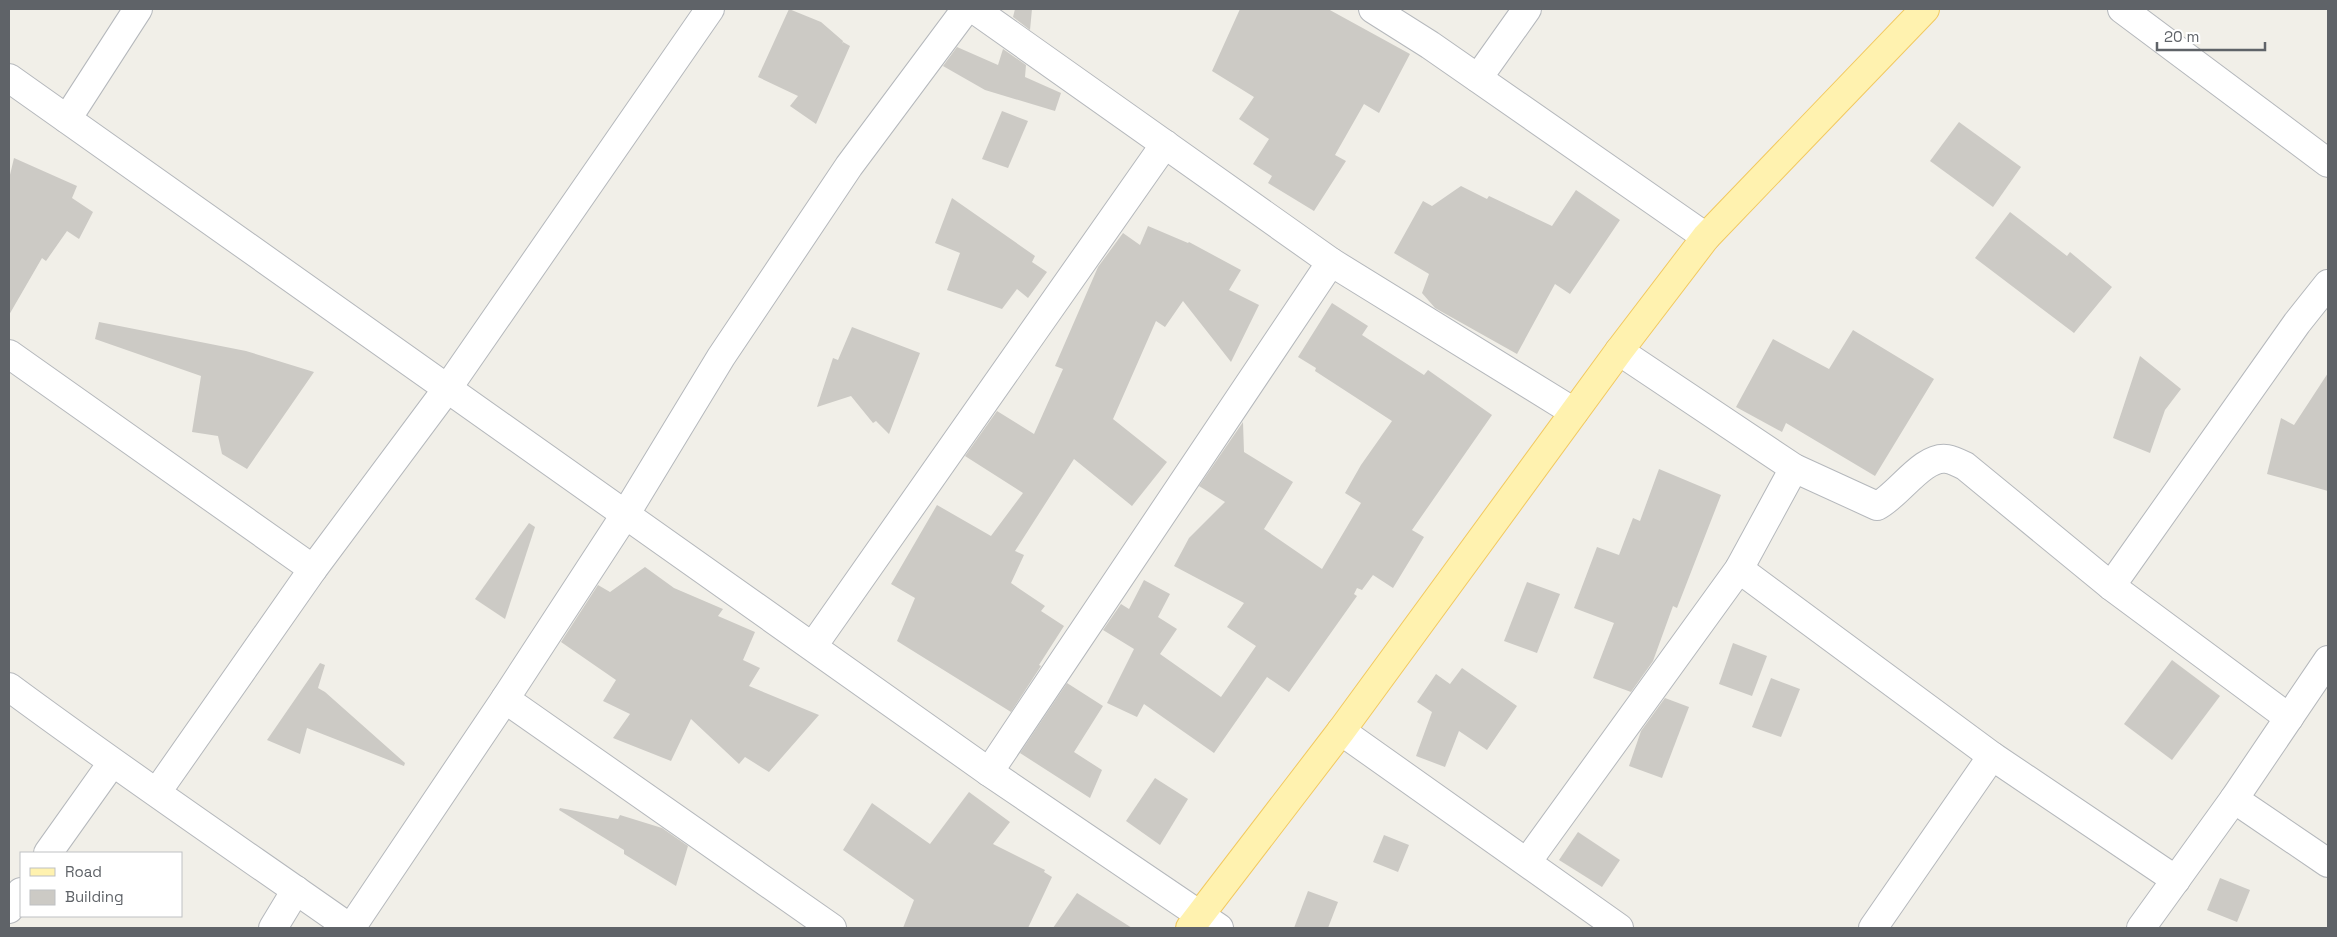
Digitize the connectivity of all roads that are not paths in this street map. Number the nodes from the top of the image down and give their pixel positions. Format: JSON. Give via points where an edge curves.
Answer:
{"nodes":[{"id":1,"x":138,"y":9,"type":"edge"},
{"id":2,"x":710,"y":9,"type":"edge"},
{"id":3,"x":966,"y":9,"type":"edge"},
{"id":4,"x":974,"y":9,"type":"edge"},
{"id":5,"x":1373,"y":9,"type":"edge"},
{"id":6,"x":1527,"y":9,"type":"edge"},
{"id":7,"x":1925,"y":9,"type":"edge"},
{"id":8,"x":2122,"y":9,"type":"edge"},
{"id":9,"x":9,"y":78,"type":"edge"},
{"id":10,"x":1478,"y":78,"type":"junction"},
{"id":11,"x":67,"y":119,"type":"junction"},
{"id":12,"x":1165,"y":144,"type":"junction"},
{"id":13,"x":2328,"y":163,"type":"edge"},
{"id":14,"x":1706,"y":237,"type":"junction"},
{"id":15,"x":1331,"y":262,"type":"junction"},
{"id":16,"x":2328,"y":284,"type":"edge"},
{"id":17,"x":1619,"y":351,"type":"junction"},
{"id":18,"x":9,"y":354,"type":"edge"},
{"id":19,"x":447,"y":389,"type":"junction"},
{"id":20,"x":1574,"y":412,"type":"junction"},
{"id":21,"x":1794,"y":468,"type":"junction"},
{"id":22,"x":625,"y":515,"type":"junction"},
{"id":23,"x":313,"y":569,"type":"junction"},
{"id":24,"x":1739,"y":569,"type":"junction"},
{"id":25,"x":2111,"y":586,"type":"junction"},
{"id":26,"x":812,"y":646,"type":"junction"},
{"id":27,"x":2328,"y":660,"type":"edge"},
{"id":28,"x":9,"y":687,"type":"edge"},
{"id":29,"x":505,"y":700,"type":"junction"},
{"id":30,"x":2289,"y":718,"type":"junction"},
{"id":31,"x":1341,"y":731,"type":"junction"},
{"id":32,"x":1992,"y":756,"type":"junction"},
{"id":33,"x":112,"y":763,"type":"junction"},
{"id":34,"x":989,"y":772,"type":"junction"},
{"id":35,"x":157,"y":792,"type":"junction"},
{"id":36,"x":2234,"y":799,"type":"junction"},
{"id":37,"x":49,"y":852,"type":"edge"},
{"id":38,"x":1527,"y":862,"type":"junction"},
{"id":39,"x":2328,"y":863,"type":"edge"},
{"id":40,"x":2176,"y":880,"type":"junction"},
{"id":41,"x":296,"y":890,"type":"junction"},
{"id":42,"x":20,"y":893,"type":"edge"},
{"id":43,"x":9,"y":909,"type":"edge"},
{"id":44,"x":1203,"y":924,"type":"edge"},
{"id":45,"x":273,"y":928,"type":"edge"},
{"id":46,"x":350,"y":928,"type":"edge"},
{"id":47,"x":832,"y":928,"type":"edge"},
{"id":48,"x":1619,"y":928,"type":"edge"},
{"id":49,"x":1873,"y":928,"type":"edge"},
{"id":50,"x":2141,"y":928,"type":"edge"}],
"edges":[{"from":1,"to":11,"type":"street"},
{"from":2,"to":19,"type":"street"},
{"from":3,"to":22,"type":"street","via":[[849,166],[721,357]]},
{"from":4,"to":12,"type":"street"},
{"from":5,"to":10,"type":"street"},
{"from":6,"to":10,"type":"street"},
{"from":7,"to":14,"type":"main road"},
{"from":8,"to":13,"type":"street"},
{"from":9,"to":11,"type":"street"},
{"from":10,"to":14,"type":"street"},
{"from":11,"to":19,"type":"street"},
{"from":12,"to":15,"type":"street"},
{"from":12,"to":26,"type":"street"},
{"from":14,"to":17,"type":"main road"},
{"from":15,"to":20,"type":"street"},
{"from":15,"to":34,"type":"street"},
{"from":16,"to":25,"type":"street"},
{"from":17,"to":20,"type":"main road"},
{"from":17,"to":21,"type":"street"},
{"from":18,"to":23,"type":"street"},
{"from":19,"to":22,"type":"street"},
{"from":19,"to":23,"type":"street"},
{"from":20,"to":31,"type":"main road"},
{"from":21,"to":24,"type":"street"},
{"from":21,"to":25,"type":"street","via":[[1877,506],[1887,501],[1929,461],[1945,458],[1965,466]]},
{"from":22,"to":26,"type":"street"},
{"from":22,"to":29,"type":"street"},
{"from":23,"to":35,"type":"street"},
{"from":24,"to":32,"type":"street"},
{"from":24,"to":38,"type":"street"},
{"from":25,"to":30,"type":"street"},
{"from":26,"to":34,"type":"street"},
{"from":27,"to":30,"type":"street"},
{"from":28,"to":33,"type":"street"},
{"from":29,"to":46,"type":"street"},
{"from":29,"to":47,"type":"street"},
{"from":30,"to":36,"type":"street"},
{"from":31,"to":38,"type":"street"},
{"from":31,"to":44,"type":"main road"},
{"from":32,"to":40,"type":"street"},
{"from":32,"to":49,"type":"street"},
{"from":33,"to":35,"type":"street"},
{"from":33,"to":37,"type":"street"},
{"from":34,"to":44,"type":"street"},
{"from":35,"to":41,"type":"street"},
{"from":36,"to":39,"type":"street"},
{"from":36,"to":40,"type":"street"},
{"from":38,"to":48,"type":"street"},
{"from":40,"to":50,"type":"street"},
{"from":41,"to":45,"type":"street"},
{"from":41,"to":46,"type":"street"},
{"from":42,"to":43,"type":"street"}]}
